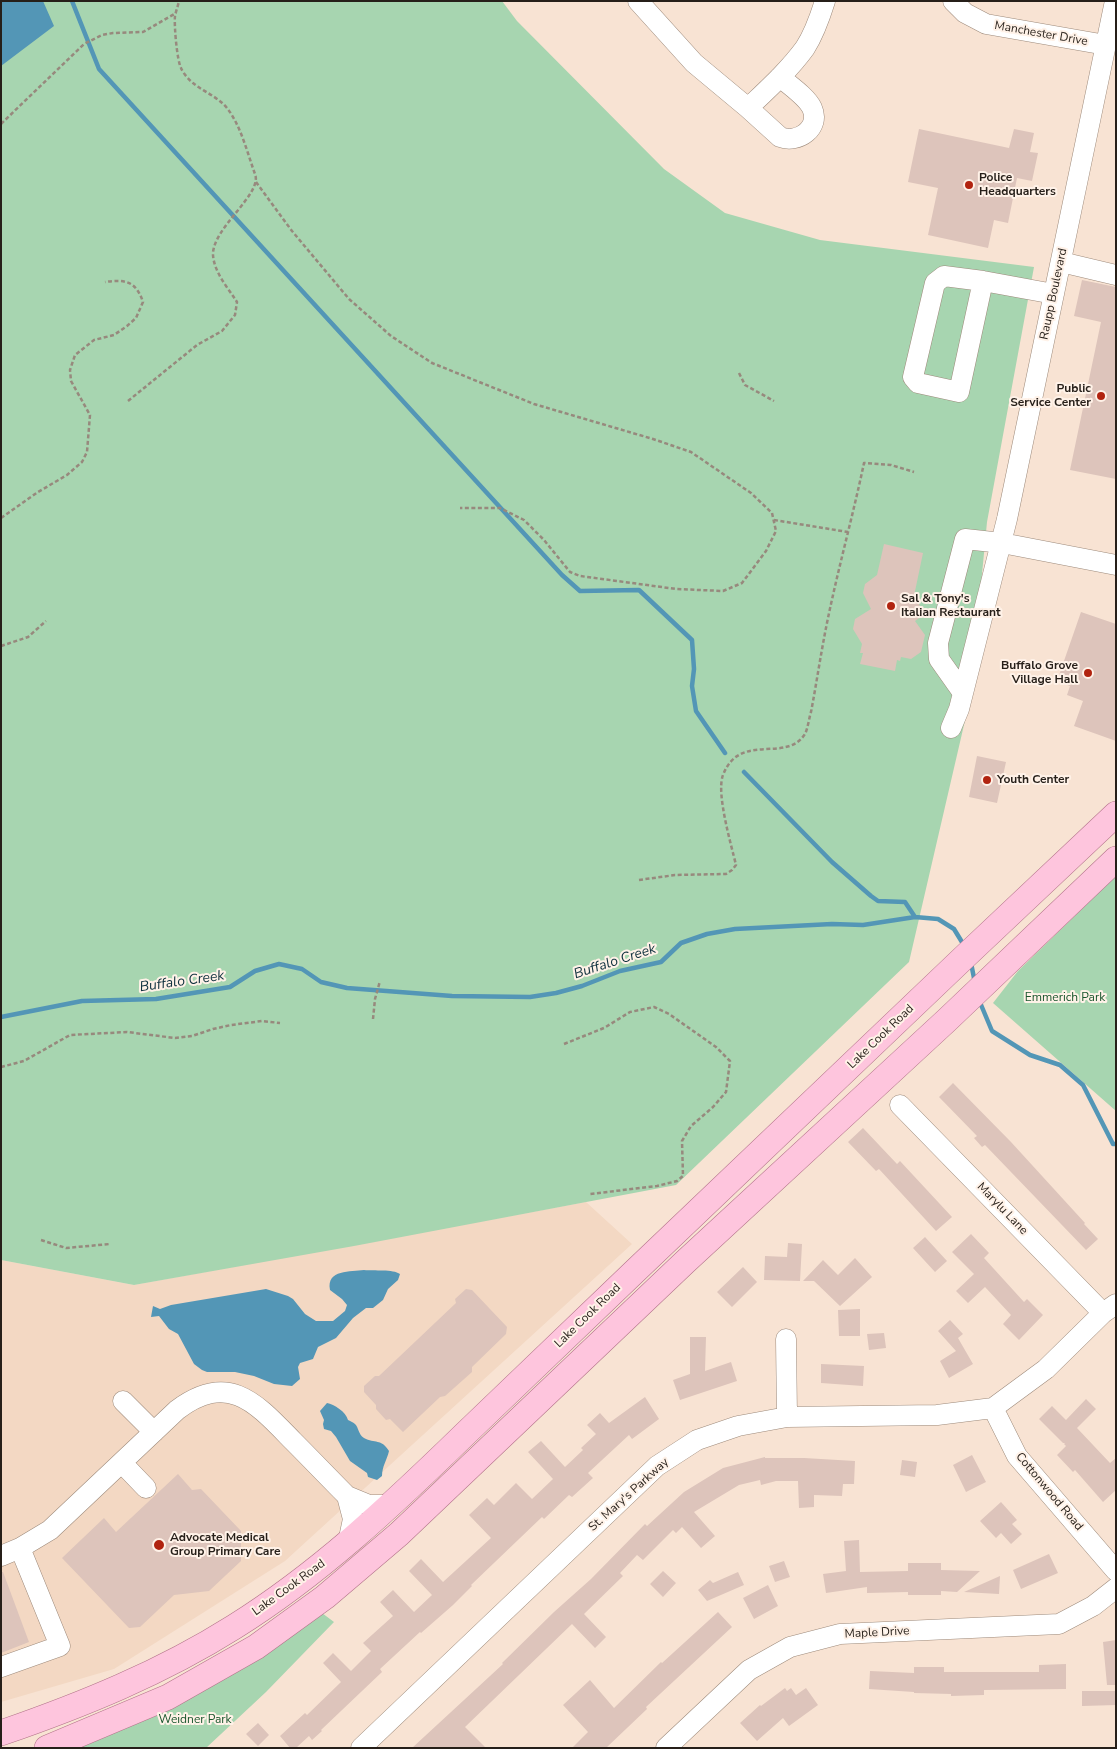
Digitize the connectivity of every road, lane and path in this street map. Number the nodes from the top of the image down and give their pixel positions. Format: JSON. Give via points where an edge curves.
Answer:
{"nodes":[{"id":1,"x":180,"y":1,"type":"edge"},
{"id":2,"x":638,"y":1,"type":"edge"},
{"id":3,"x":825,"y":1,"type":"edge"},
{"id":4,"x":953,"y":1,"type":"edge"},
{"id":5,"x":1115,"y":1,"type":"edge"},
{"id":6,"x":176,"y":13,"type":"junction"},
{"id":7,"x":1106,"y":45,"type":"junction"},
{"id":8,"x":780,"y":77,"type":"junction"},
{"id":9,"x":748,"y":108,"type":"junction"},
{"id":10,"x":1,"y":124,"type":"edge"},
{"id":11,"x":256,"y":182,"type":"junction"},
{"id":12,"x":1061,"y":262,"type":"junction"},
{"id":13,"x":1116,"y":275,"type":"edge"},
{"id":14,"x":983,"y":281,"type":"junction"},
{"id":15,"x":104,"y":282,"type":"dead end"},
{"id":16,"x":1054,"y":294,"type":"junction"},
{"id":17,"x":738,"y":373,"type":"dead end"},
{"id":18,"x":128,"y":400,"type":"dead end"},
{"id":19,"x":774,"y":401,"type":"dead end"},
{"id":20,"x":914,"y":472,"type":"dead end"},
{"id":21,"x":460,"y":508,"type":"dead end"},
{"id":22,"x":1,"y":518,"type":"edge"},
{"id":23,"x":774,"y":520,"type":"junction"},
{"id":24,"x":848,"y":532,"type":"junction"},
{"id":25,"x":1002,"y":543,"type":"junction"},
{"id":26,"x":1116,"y":565,"type":"edge"},
{"id":27,"x":46,"y":621,"type":"dead end"},
{"id":28,"x":1,"y":646,"type":"edge"},
{"id":29,"x":963,"y":693,"type":"junction"},
{"id":30,"x":951,"y":728,"type":"dead end"},
{"id":31,"x":1116,"y":814,"type":"edge"},
{"id":32,"x":1116,"y":859,"type":"edge"},
{"id":33,"x":639,"y":880,"type":"dead end"},
{"id":34,"x":380,"y":981,"type":"dead end"},
{"id":35,"x":373,"y":1019,"type":"dead end"},
{"id":36,"x":280,"y":1024,"type":"dead end"},
{"id":37,"x":564,"y":1044,"type":"dead end"},
{"id":38,"x":1,"y":1067,"type":"edge"},
{"id":39,"x":900,"y":1105,"type":"dead end"},
{"id":40,"x":590,"y":1194,"type":"dead end"},
{"id":41,"x":41,"y":1240,"type":"dead end"},
{"id":42,"x":110,"y":1244,"type":"dead end"},
{"id":43,"x":1109,"y":1308,"type":"edge"},
{"id":44,"x":786,"y":1339,"type":"dead end"},
{"id":45,"x":123,"y":1401,"type":"dead end"},
{"id":46,"x":993,"y":1408,"type":"junction"},
{"id":47,"x":787,"y":1417,"type":"junction"},
{"id":48,"x":154,"y":1432,"type":"junction"},
{"id":49,"x":122,"y":1462,"type":"junction"},
{"id":50,"x":146,"y":1488,"type":"dead end"},
{"id":51,"x":347,"y":1496,"type":"junction"},
{"id":52,"x":391,"y":1505,"type":"junction"},
{"id":53,"x":348,"y":1543,"type":"junction"},
{"id":54,"x":10,"y":1552,"type":"edge"},
{"id":55,"x":1116,"y":1571,"type":"edge"},
{"id":56,"x":1116,"y":1588,"type":"edge"},
{"id":57,"x":1,"y":1666,"type":"edge"},
{"id":58,"x":1,"y":1732,"type":"edge"},
{"id":59,"x":46,"y":1748,"type":"edge"},
{"id":60,"x":360,"y":1748,"type":"edge"},
{"id":61,"x":666,"y":1748,"type":"edge"}],
"edges":[{"from":1,"to":6,"type":"path"},
{"from":2,"to":9,"type":"street","via":[[694,63]]},
{"from":3,"to":8,"type":"street","via":[[806,47]]},
{"from":4,"to":7,"type":"street","name":"Manchester Drive","via":[[965,13],[986,24]]},
{"from":5,"to":7,"type":"street","name":"Raupp Boulevard"},
{"from":6,"to":10,"type":"path","via":[[143,32],[113,33],[84,44]]},
{"from":6,"to":11,"type":"path","via":[[176,45],[181,69],[192,82],[226,107],[237,125]]},
{"from":7,"to":12,"type":"street","name":"Raupp Boulevard"},
{"from":8,"to":9,"type":"street"},
{"from":8,"to":9,"type":"street","via":[[812,109],[813,120],[807,132],[796,139],[780,137]]},
{"from":11,"to":18,"type":"path","via":[[214,244],[216,270],[237,302],[235,315],[222,331],[197,345]]},
{"from":11,"to":23,"type":"path","via":[[337,286],[399,342],[432,363],[534,404],[691,452],[751,494],[772,513]]},
{"from":12,"to":13,"type":"street"},
{"from":12,"to":16,"type":"street","name":"Raupp Boulevard"},
{"from":14,"to":14,"type":"street","via":[[959,392],[918,383],[913,377],[935,283],[944,276]]},
{"from":14,"to":16,"type":"street"},
{"from":15,"to":22,"type":"path","via":[[126,281],[140,292],[143,302],[136,318],[127,326],[114,335],[94,340],[75,355],[70,370],[71,381],[90,415],[87,452],[82,462],[67,475]]},
{"from":16,"to":25,"type":"street","name":"Raupp Boulevard"},
{"from":17,"to":19,"type":"path","via":[[745,385]]},
{"from":20,"to":24,"type":"path","via":[[891,465],[864,463]]},
{"from":21,"to":23,"type":"path","via":[[500,508],[524,520],[570,572],[580,576],[686,590],[723,591],[742,583],[776,532]]},
{"from":23,"to":24,"type":"path"},
{"from":24,"to":33,"type":"path","via":[[805,734],[795,743],[780,748],[741,753],[728,764],[722,778],[721,795],[736,865],[726,874]]},
{"from":25,"to":26,"type":"street"},
{"from":25,"to":29,"type":"street","name":"Raupp Boulevard"},
{"from":25,"to":29,"type":"street","via":[[965,539],[938,643],[939,659]]},
{"from":27,"to":28,"type":"path","via":[[28,637]]},
{"from":29,"to":30,"type":"street","name":"Raupp Boulevard"},
{"from":31,"to":52,"type":"main road","name":"Lake Cook Road"},
{"from":32,"to":59,"type":"main road","via":[[406,1528],[325,1597],[256,1646],[168,1697]]},
{"from":34,"to":35,"type":"path"},
{"from":36,"to":38,"type":"path","via":[[262,1021],[231,1025],[175,1038],[127,1032],[70,1035],[24,1061]]},
{"from":37,"to":40,"type":"path","via":[[604,1028],[630,1012],[654,1007],[716,1047],[730,1061],[726,1092],[685,1134],[682,1176],[677,1182]]},
{"from":39,"to":43,"type":"street","name":"Marylu Lane"},
{"from":41,"to":42,"type":"path","via":[[66,1248]]},
{"from":43,"to":46,"type":"street","name":"St. Mary's Parkway","via":[[1046,1369]]},
{"from":44,"to":47,"type":"street"},
{"from":45,"to":48,"type":"street"},
{"from":46,"to":47,"type":"street","name":"St. Mary's Parkway","via":[[938,1415]]},
{"from":46,"to":55,"type":"street","name":"Cottonwood Road","via":[[1017,1456]]},
{"from":47,"to":60,"type":"street","name":"St. Mary's Parkway","via":[[738,1426],[697,1440],[657,1466]]},
{"from":48,"to":49,"type":"street"},
{"from":48,"to":51,"type":"street","via":[[177,1410],[199,1396],[213,1392],[239,1396],[263,1409]]},
{"from":49,"to":50,"type":"street"},
{"from":49,"to":54,"type":"street","via":[[50,1530]]},
{"from":51,"to":52,"type":"street","via":[[369,1505]]},
{"from":51,"to":53,"type":"street","via":[[353,1519]]},
{"from":52,"to":53,"type":"main road","name":"Lake Cook Road"},
{"from":53,"to":58,"type":"main road","name":"Lake Cook Road","via":[[308,1576],[235,1627],[183,1657],[75,1707]]},
{"from":54,"to":57,"type":"street","via":[[60,1646]]},
{"from":56,"to":61,"type":"street","name":"Maple Drive","via":[[1094,1606],[1059,1624],[840,1634],[790,1647],[749,1670]]}]}
